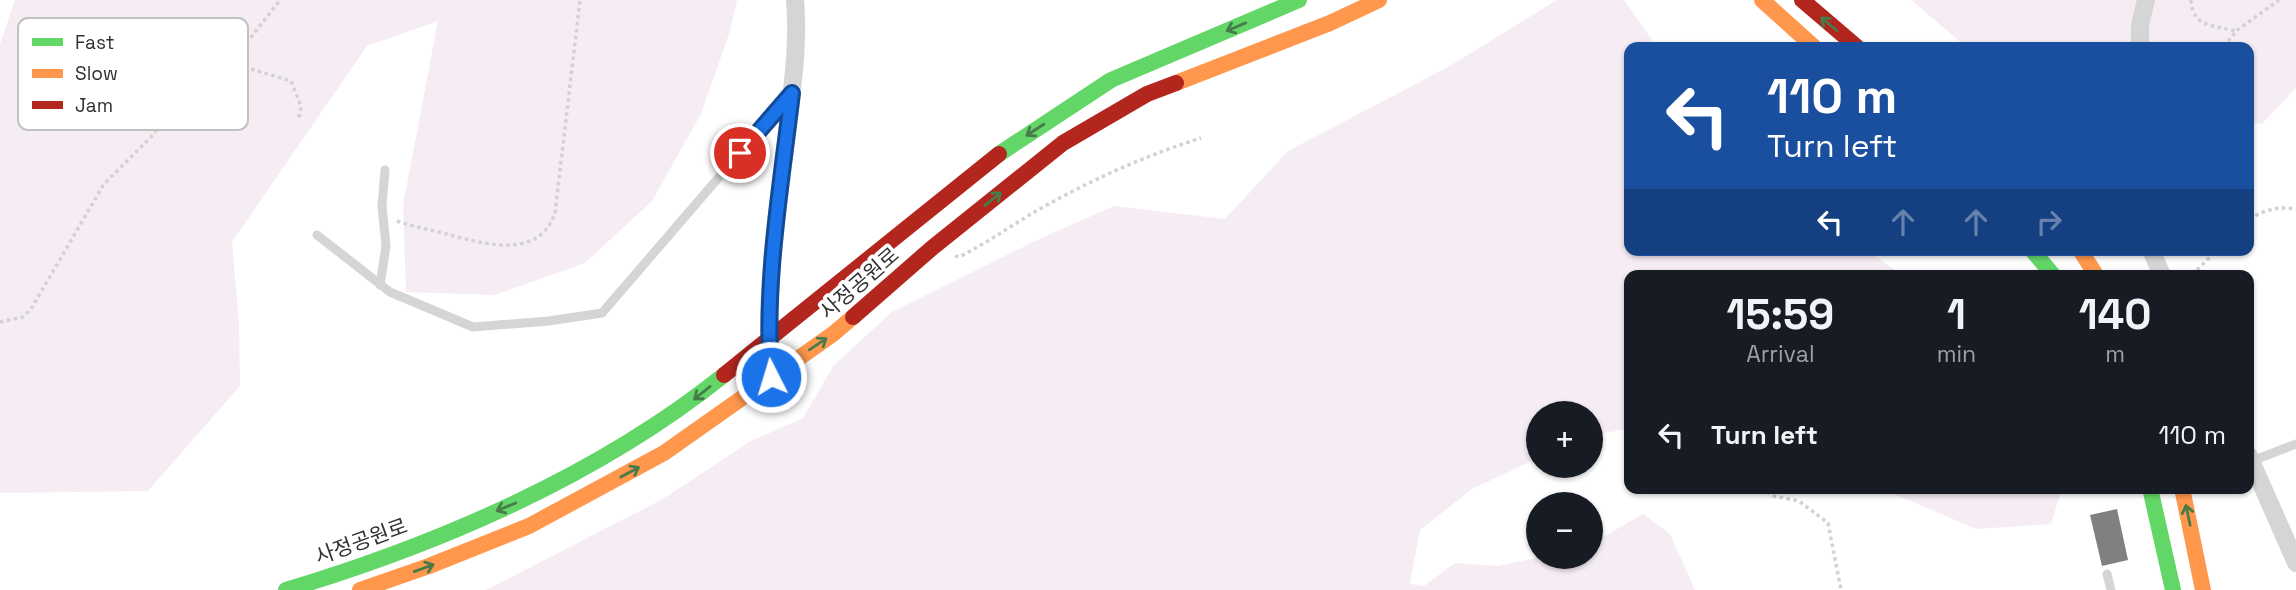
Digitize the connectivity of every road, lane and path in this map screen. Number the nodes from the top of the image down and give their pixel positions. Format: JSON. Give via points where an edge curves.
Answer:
{"nodes":[{"id":1,"x":280,"y":0,"type":"edge"},
{"id":2,"x":580,"y":0,"type":"edge"},
{"id":3,"x":794,"y":0,"type":"edge"},
{"id":4,"x":1299,"y":0,"type":"edge"},
{"id":5,"x":1380,"y":0,"type":"edge"},
{"id":6,"x":1762,"y":0,"type":"edge"},
{"id":7,"x":1802,"y":0,"type":"edge"},
{"id":8,"x":2146,"y":0,"type":"edge"},
{"id":9,"x":2191,"y":0,"type":"edge"},
{"id":10,"x":2279,"y":0,"type":"edge"},
{"id":11,"x":2236,"y":31,"type":"junction"},
{"id":12,"x":248,"y":41,"type":"edge"},
{"id":13,"x":1808,"y":42,"type":"edge"},
{"id":14,"x":1851,"y":42,"type":"edge"},
{"id":15,"x":2140,"y":42,"type":"edge"},
{"id":16,"x":2228,"y":42,"type":"edge"},
{"id":17,"x":248,"y":68,"type":"edge"},
{"id":18,"x":792,"y":93,"type":"junction"},
{"id":19,"x":296,"y":118,"type":"dead end"},
{"id":20,"x":156,"y":130,"type":"edge"},
{"id":21,"x":1201,"y":138,"type":"dead end"},
{"id":22,"x":385,"y":170,"type":"dead end"},
{"id":23,"x":2296,"y":209,"type":"edge"},
{"id":24,"x":2254,"y":216,"type":"edge"},
{"id":25,"x":383,"y":217,"type":"junction"},
{"id":26,"x":317,"y":235,"type":"dead end"},
{"id":27,"x":928,"y":251,"type":"junction"},
{"id":28,"x":2037,"y":256,"type":"edge"},
{"id":29,"x":2212,"y":256,"type":"edge"},
{"id":30,"x":2049,"y":270,"type":"edge"},
{"id":31,"x":2198,"y":270,"type":"edge"},
{"id":32,"x":380,"y":285,"type":"junction"},
{"id":33,"x":0,"y":323,"type":"edge"},
{"id":34,"x":768,"y":340,"type":"junction"},
{"id":35,"x":771,"y":377,"type":"junction"},
{"id":36,"x":2296,"y":444,"type":"edge"},
{"id":37,"x":2254,"y":458,"type":"edge"},
{"id":38,"x":2254,"y":468,"type":"edge"},
{"id":39,"x":1771,"y":494,"type":"edge"},
{"id":40,"x":2151,"y":494,"type":"edge"},
{"id":41,"x":2183,"y":494,"type":"edge"},
{"id":42,"x":2195,"y":550,"type":"junction"},
{"id":43,"x":2166,"y":557,"type":"junction"},
{"id":44,"x":2296,"y":563,"type":"edge"},
{"id":45,"x":2107,"y":573,"type":"dead end"},
{"id":46,"x":286,"y":590,"type":"edge"},
{"id":47,"x":360,"y":590,"type":"edge"},
{"id":48,"x":1841,"y":590,"type":"edge"},
{"id":49,"x":2111,"y":590,"type":"edge"},
{"id":50,"x":2161,"y":590,"type":"edge"},
{"id":51,"x":2173,"y":590,"type":"edge"},
{"id":52,"x":2203,"y":590,"type":"edge"},
{"id":53,"x":2220,"y":590,"type":"edge"}],
"edges":[{"from":1,"to":12,"type":"path"},
{"from":2,"to":25,"type":"path","via":[[555,213],[549,226],[526,242],[497,246]]},
{"from":3,"to":18,"type":"street","via":[[797,26]]},
{"from":4,"to":34,"type":"main road","name":"사정공원로","one_way":true,"via":[[1111,80],[1004,150]]},
{"from":27,"to":5,"type":"main road","name":"사정공원로","one_way":true,"via":[[1063,143],[1147,94]]},
{"from":6,"to":13,"type":"main road"},
{"from":14,"to":7,"type":"main road","one_way":true},
{"from":8,"to":15,"type":"street"},
{"from":9,"to":11,"type":"path","via":[[2198,20]]},
{"from":10,"to":11,"type":"path"},
{"from":11,"to":16,"type":"path"},
{"from":17,"to":19,"type":"path","via":[[291,81],[302,106]]},
{"from":18,"to":32,"type":"lane","via":[[602,313],[473,327]]},
{"from":18,"to":34,"type":"street","via":[[773,252]]},
{"from":20,"to":33,"type":"path","via":[[104,184],[31,309],[23,317]]},
{"from":21,"to":27,"type":"path","via":[[1097,178],[959,257]]},
{"from":22,"to":25,"type":"lane"},
{"from":23,"to":24,"type":"path","via":[[2265,210]]},
{"from":25,"to":32,"type":"lane","via":[[386,246]]},
{"from":26,"to":32,"type":"lane"},
{"from":35,"to":27,"type":"main road","name":"사정공원로","one_way":true,"via":[[833,334]]},
{"from":28,"to":30,"type":"main road"},
{"from":29,"to":31,"type":"path"},
{"from":34,"to":35,"type":"street"},
{"from":34,"to":46,"type":"main road","name":"사정공원로","one_way":true,"via":[[683,408],[537,494],[355,569]]},
{"from":47,"to":35,"type":"main road","name":"사정공원로","one_way":true,"via":[[529,526],[664,453]]},
{"from":36,"to":37,"type":"lane"},
{"from":38,"to":44,"type":"street"},
{"from":39,"to":48,"type":"path","via":[[1799,501],[1828,523]]},
{"from":40,"to":43,"type":"main road"},
{"from":42,"to":41,"type":"main road","one_way":true},
{"from":42,"to":52,"type":"main road"},
{"from":42,"to":53,"type":"main road"},
{"from":43,"to":50,"type":"main road"},
{"from":43,"to":51,"type":"main road"},
{"from":45,"to":49,"type":"lane"}]}
